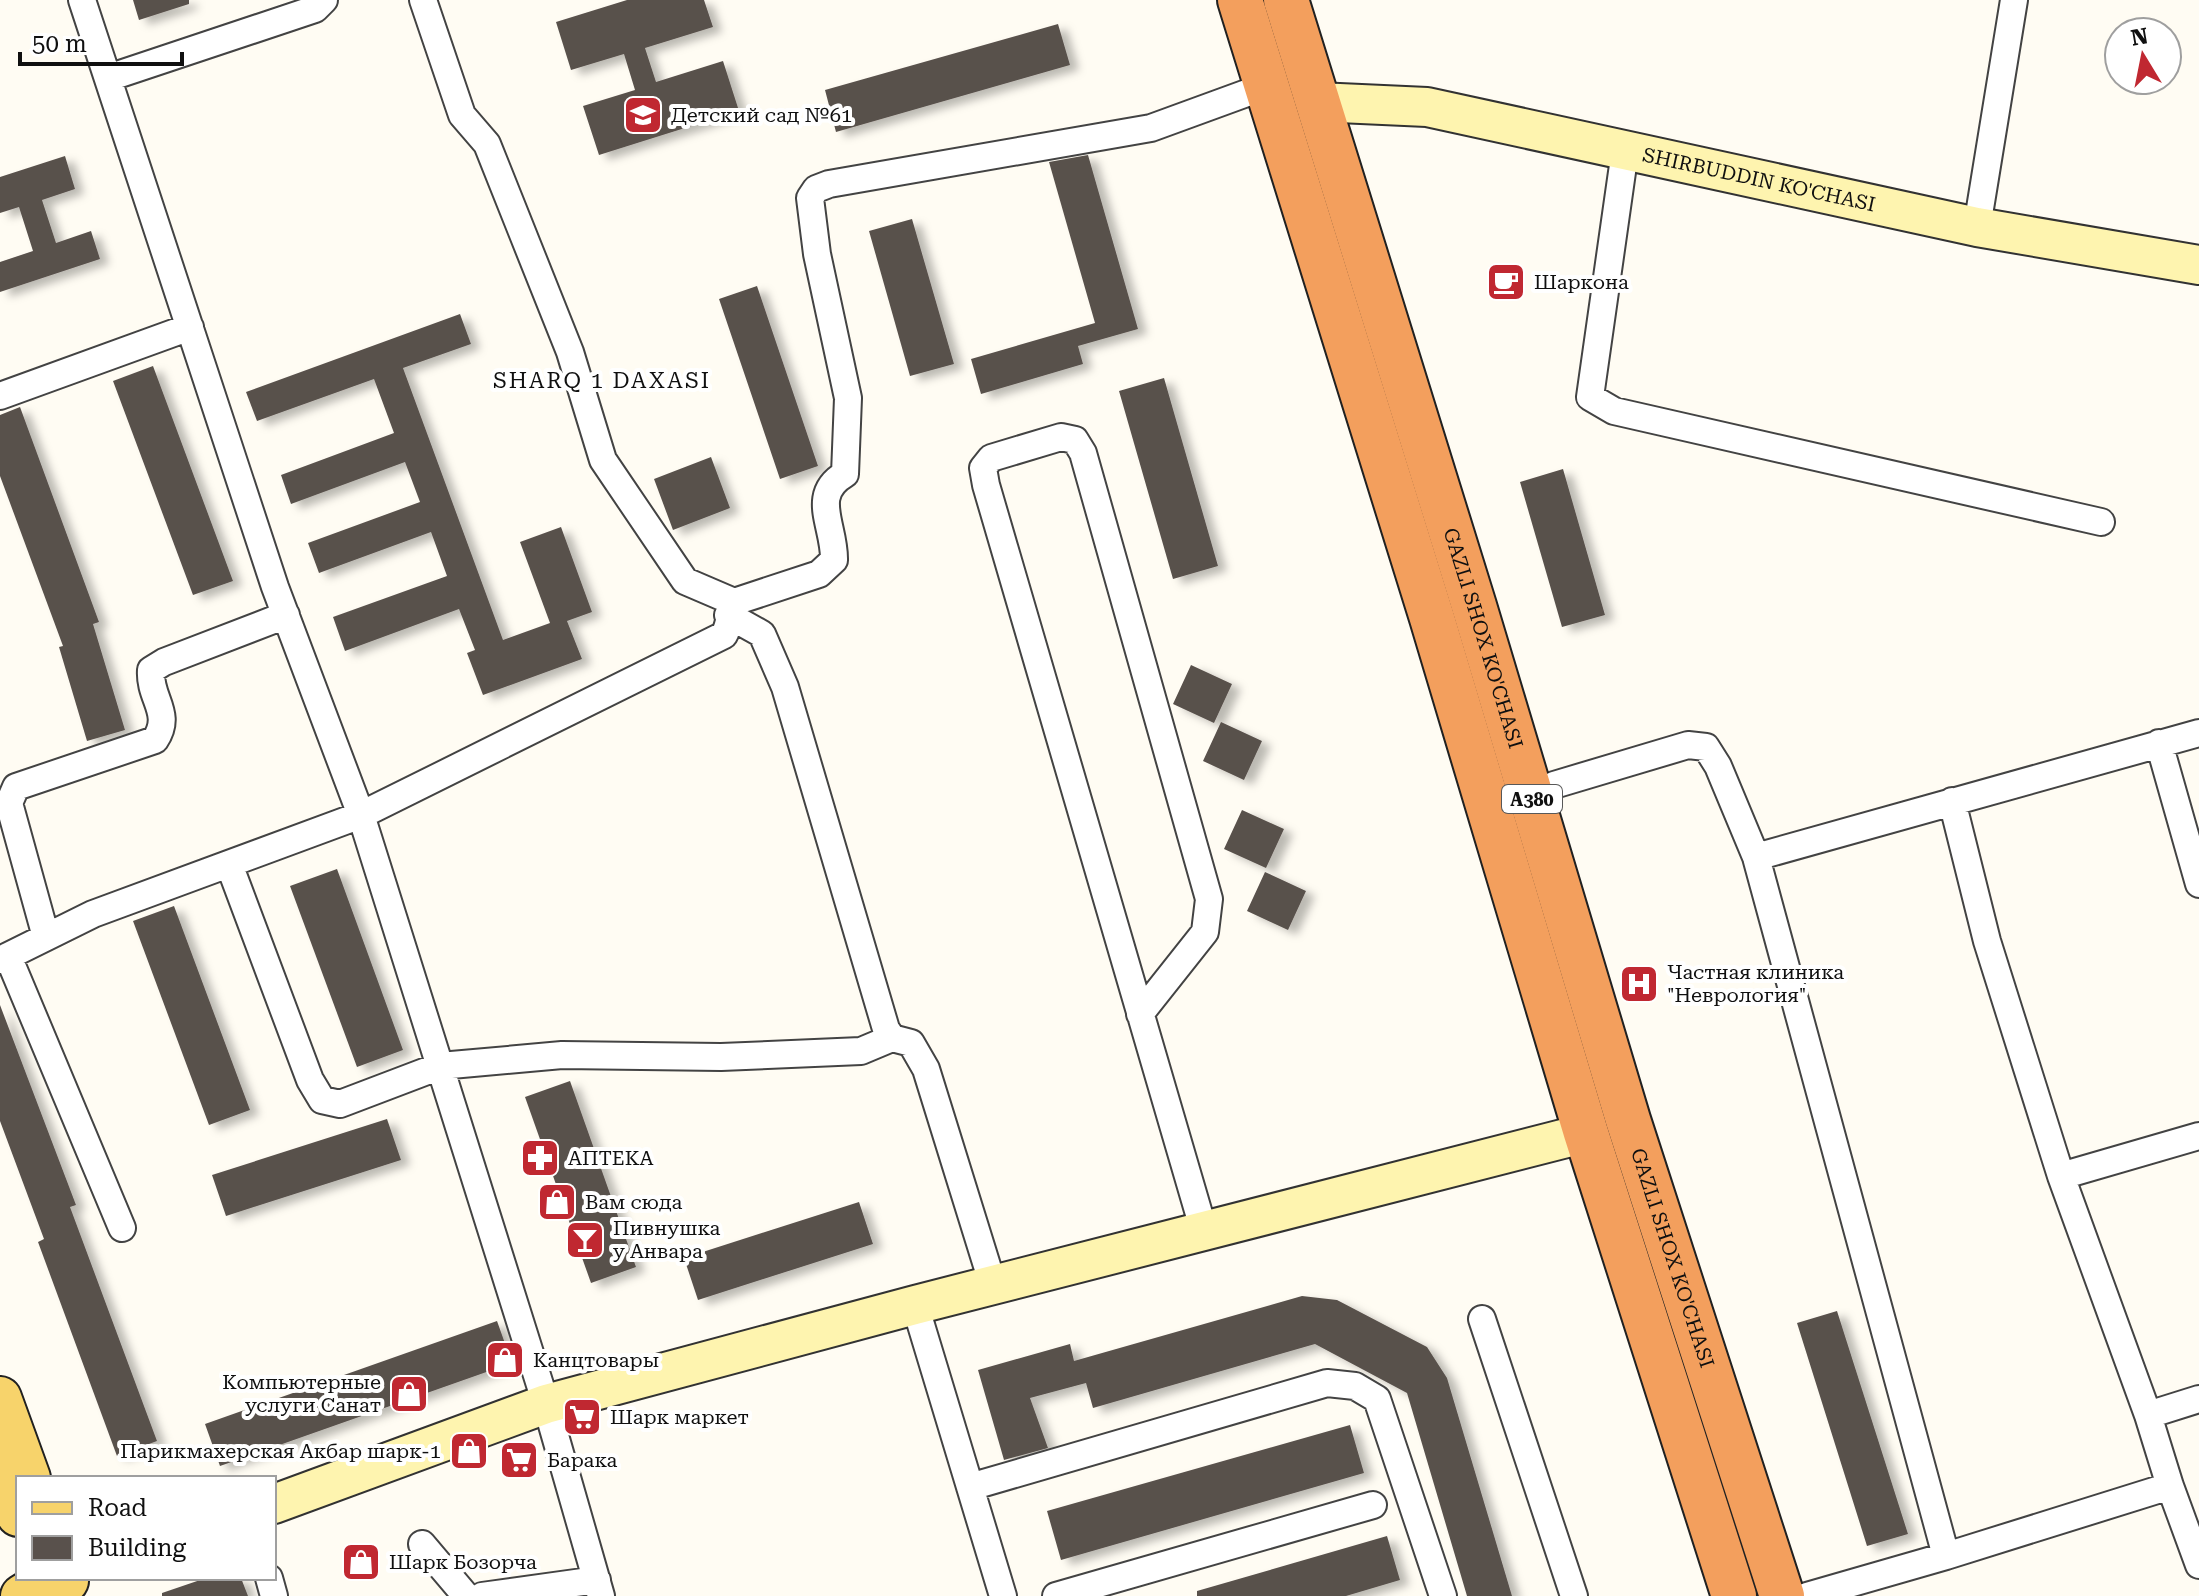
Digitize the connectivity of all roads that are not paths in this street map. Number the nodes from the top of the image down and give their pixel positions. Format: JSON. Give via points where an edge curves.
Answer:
{"nodes":[{"id":1,"x":82,"y":0,"type":"edge"},
{"id":2,"x":324,"y":0,"type":"edge"},
{"id":3,"x":423,"y":0,"type":"edge"},
{"id":4,"x":1240,"y":0,"type":"edge"},
{"id":5,"x":1286,"y":0,"type":"edge"},
{"id":6,"x":2014,"y":0,"type":"edge"},
{"id":7,"x":108,"y":78,"type":"junction"},
{"id":8,"x":1266,"y":86,"type":"junction"},
{"id":9,"x":1317,"y":102,"type":"junction"},
{"id":10,"x":1625,"y":151,"type":"junction"},
{"id":11,"x":1977,"y":227,"type":"junction"},
{"id":12,"x":2199,"y":265,"type":"edge"},
{"id":13,"x":190,"y":327,"type":"junction"},
{"id":14,"x":0,"y":396,"type":"edge"},
{"id":15,"x":2101,"y":522,"type":"dead end"},
{"id":16,"x":731,"y":609,"type":"junction"},
{"id":17,"x":286,"y":615,"type":"junction"},
{"id":18,"x":2199,"y":733,"type":"edge"},
{"id":19,"x":2159,"y":743,"type":"junction"},
{"id":20,"x":1554,"y":785,"type":"dead end"},
{"id":21,"x":1952,"y":801,"type":"junction"},
{"id":22,"x":361,"y":815,"type":"junction"},
{"id":23,"x":1756,"y":857,"type":"junction"},
{"id":24,"x":229,"y":864,"type":"junction"},
{"id":25,"x":2199,"y":884,"type":"edge"},
{"id":26,"x":46,"y":937,"type":"junction"},
{"id":27,"x":4,"y":958,"type":"edge"},
{"id":28,"x":1140,"y":1014,"type":"junction"},
{"id":29,"x":892,"y":1038,"type":"junction"},
{"id":30,"x":440,"y":1066,"type":"junction"},
{"id":31,"x":1586,"y":1133,"type":"junction"},
{"id":32,"x":2199,"y":1136,"type":"edge"},
{"id":33,"x":2061,"y":1176,"type":"junction"},
{"id":34,"x":122,"y":1228,"type":"dead end"},
{"id":35,"x":1204,"y":1231,"type":"junction"},
{"id":36,"x":993,"y":1285,"type":"junction"},
{"id":37,"x":915,"y":1305,"type":"junction"},
{"id":38,"x":1482,"y":1319,"type":"dead end"},
{"id":39,"x":0,"y":1398,"type":"edge"},
{"id":40,"x":2199,"y":1399,"type":"edge"},
{"id":41,"x":546,"y":1404,"type":"junction"},
{"id":42,"x":2148,"y":1415,"type":"junction"},
{"id":43,"x":0,"y":1467,"type":"edge"},
{"id":44,"x":28,"y":1476,"type":"edge"},
{"id":45,"x":2170,"y":1486,"type":"junction"},
{"id":46,"x":970,"y":1487,"type":"junction"},
{"id":47,"x":276,"y":1503,"type":"edge"},
{"id":48,"x":1373,"y":1505,"type":"dead end"},
{"id":49,"x":16,"y":1510,"type":"edge"},
{"id":50,"x":422,"y":1544,"type":"dead end"},
{"id":51,"x":1946,"y":1556,"type":"junction"},
{"id":52,"x":2199,"y":1565,"type":"edge"},
{"id":53,"x":599,"y":1588,"type":"edge"},
{"id":54,"x":466,"y":1596,"type":"edge"},
{"id":55,"x":482,"y":1596,"type":"edge"},
{"id":56,"x":1003,"y":1596,"type":"edge"},
{"id":57,"x":1056,"y":1596,"type":"edge"},
{"id":58,"x":1443,"y":1596,"type":"edge"},
{"id":59,"x":1574,"y":1596,"type":"edge"},
{"id":60,"x":1734,"y":1596,"type":"edge"},
{"id":61,"x":1782,"y":1596,"type":"edge"},
{"id":62,"x":1807,"y":1596,"type":"edge"}],
"edges":[{"from":1,"to":7,"type":"street"},
{"from":2,"to":7,"type":"street","via":[[315,9]]},
{"from":3,"to":16,"type":"street","via":[[462,115],[487,144],[564,338],[603,460],[685,581]]},
{"from":4,"to":8,"type":"highway","number":"A380"},
{"from":5,"to":9,"type":"highway","name":"GAZLI SHOX KO'CHASI","number":"A380"},
{"from":6,"to":11,"type":"street"},
{"from":7,"to":13,"type":"street"},
{"from":8,"to":16,"type":"street","via":[[1151,128],[816,189],[810,198],[817,254],[848,398],[845,474],[832,482],[824,500],[834,560],[819,574]]},
{"from":8,"to":31,"type":"highway","number":"A380"},
{"from":9,"to":10,"type":"street","name":"SHIRBUDDIN KO'CHASI","via":[[1427,107]]},
{"from":9,"to":61,"type":"highway","name":"GAZLI SHOX KO'CHASI","number":"A380","via":[[1628,1120]]},
{"from":10,"to":11,"type":"street","name":"SHIRBUDDIN KO'CHASI"},
{"from":10,"to":15,"type":"street","via":[[1590,397],[1614,411]]},
{"from":11,"to":12,"type":"street","name":"SHIRBUDDIN KO'CHASI"},
{"from":13,"to":14,"type":"street"},
{"from":13,"to":17,"type":"street"},
{"from":16,"to":22,"type":"street","via":[[724,635]]},
{"from":16,"to":29,"type":"street","via":[[762,634],[785,687]]},
{"from":17,"to":22,"type":"street"},
{"from":17,"to":26,"type":"street","via":[[151,670],[150,683],[163,717],[155,740],[16,787],[9,803]]},
{"from":18,"to":19,"type":"street"},
{"from":19,"to":21,"type":"street"},
{"from":19,"to":25,"type":"street"},
{"from":20,"to":23,"type":"street","via":[[1688,745],[1706,747]]},
{"from":21,"to":23,"type":"street"},
{"from":21,"to":33,"type":"street","via":[[1987,941]]},
{"from":22,"to":24,"type":"street"},
{"from":22,"to":30,"type":"street"},
{"from":23,"to":51,"type":"street"},
{"from":24,"to":26,"type":"street"},
{"from":24,"to":30,"type":"street","via":[[322,1100],[340,1104]]},
{"from":26,"to":27,"type":"street"},
{"from":27,"to":34,"type":"street"},
{"from":28,"to":28,"type":"street","via":[[983,468],[991,458],[1061,437],[1075,440],[1083,453],[1209,899],[1205,932]]},
{"from":28,"to":35,"type":"street"},
{"from":29,"to":30,"type":"street","via":[[861,1051],[721,1057],[562,1055]]},
{"from":29,"to":36,"type":"street","via":[[911,1043],[926,1069]]},
{"from":30,"to":41,"type":"street"},
{"from":31,"to":35,"type":"street"},
{"from":31,"to":60,"type":"highway","number":"A380"},
{"from":32,"to":33,"type":"street"},
{"from":33,"to":42,"type":"street"},
{"from":35,"to":36,"type":"street"},
{"from":36,"to":37,"type":"street"},
{"from":37,"to":41,"type":"street"},
{"from":37,"to":46,"type":"street"},
{"from":38,"to":59,"type":"street"},
{"from":39,"to":44,"type":"main road"},
{"from":40,"to":42,"type":"street"},
{"from":41,"to":47,"type":"street"},
{"from":41,"to":53,"type":"street"},
{"from":42,"to":45,"type":"street"},
{"from":43,"to":49,"type":"main road"},
{"from":45,"to":51,"type":"street"},
{"from":45,"to":52,"type":"street"},
{"from":46,"to":56,"type":"street"},
{"from":46,"to":58,"type":"street","via":[[1327,1383],[1355,1386],[1377,1399]]},
{"from":48,"to":57,"type":"street"},
{"from":50,"to":54,"type":"street"},
{"from":51,"to":62,"type":"street"},
{"from":53,"to":55,"type":"street"}]}
